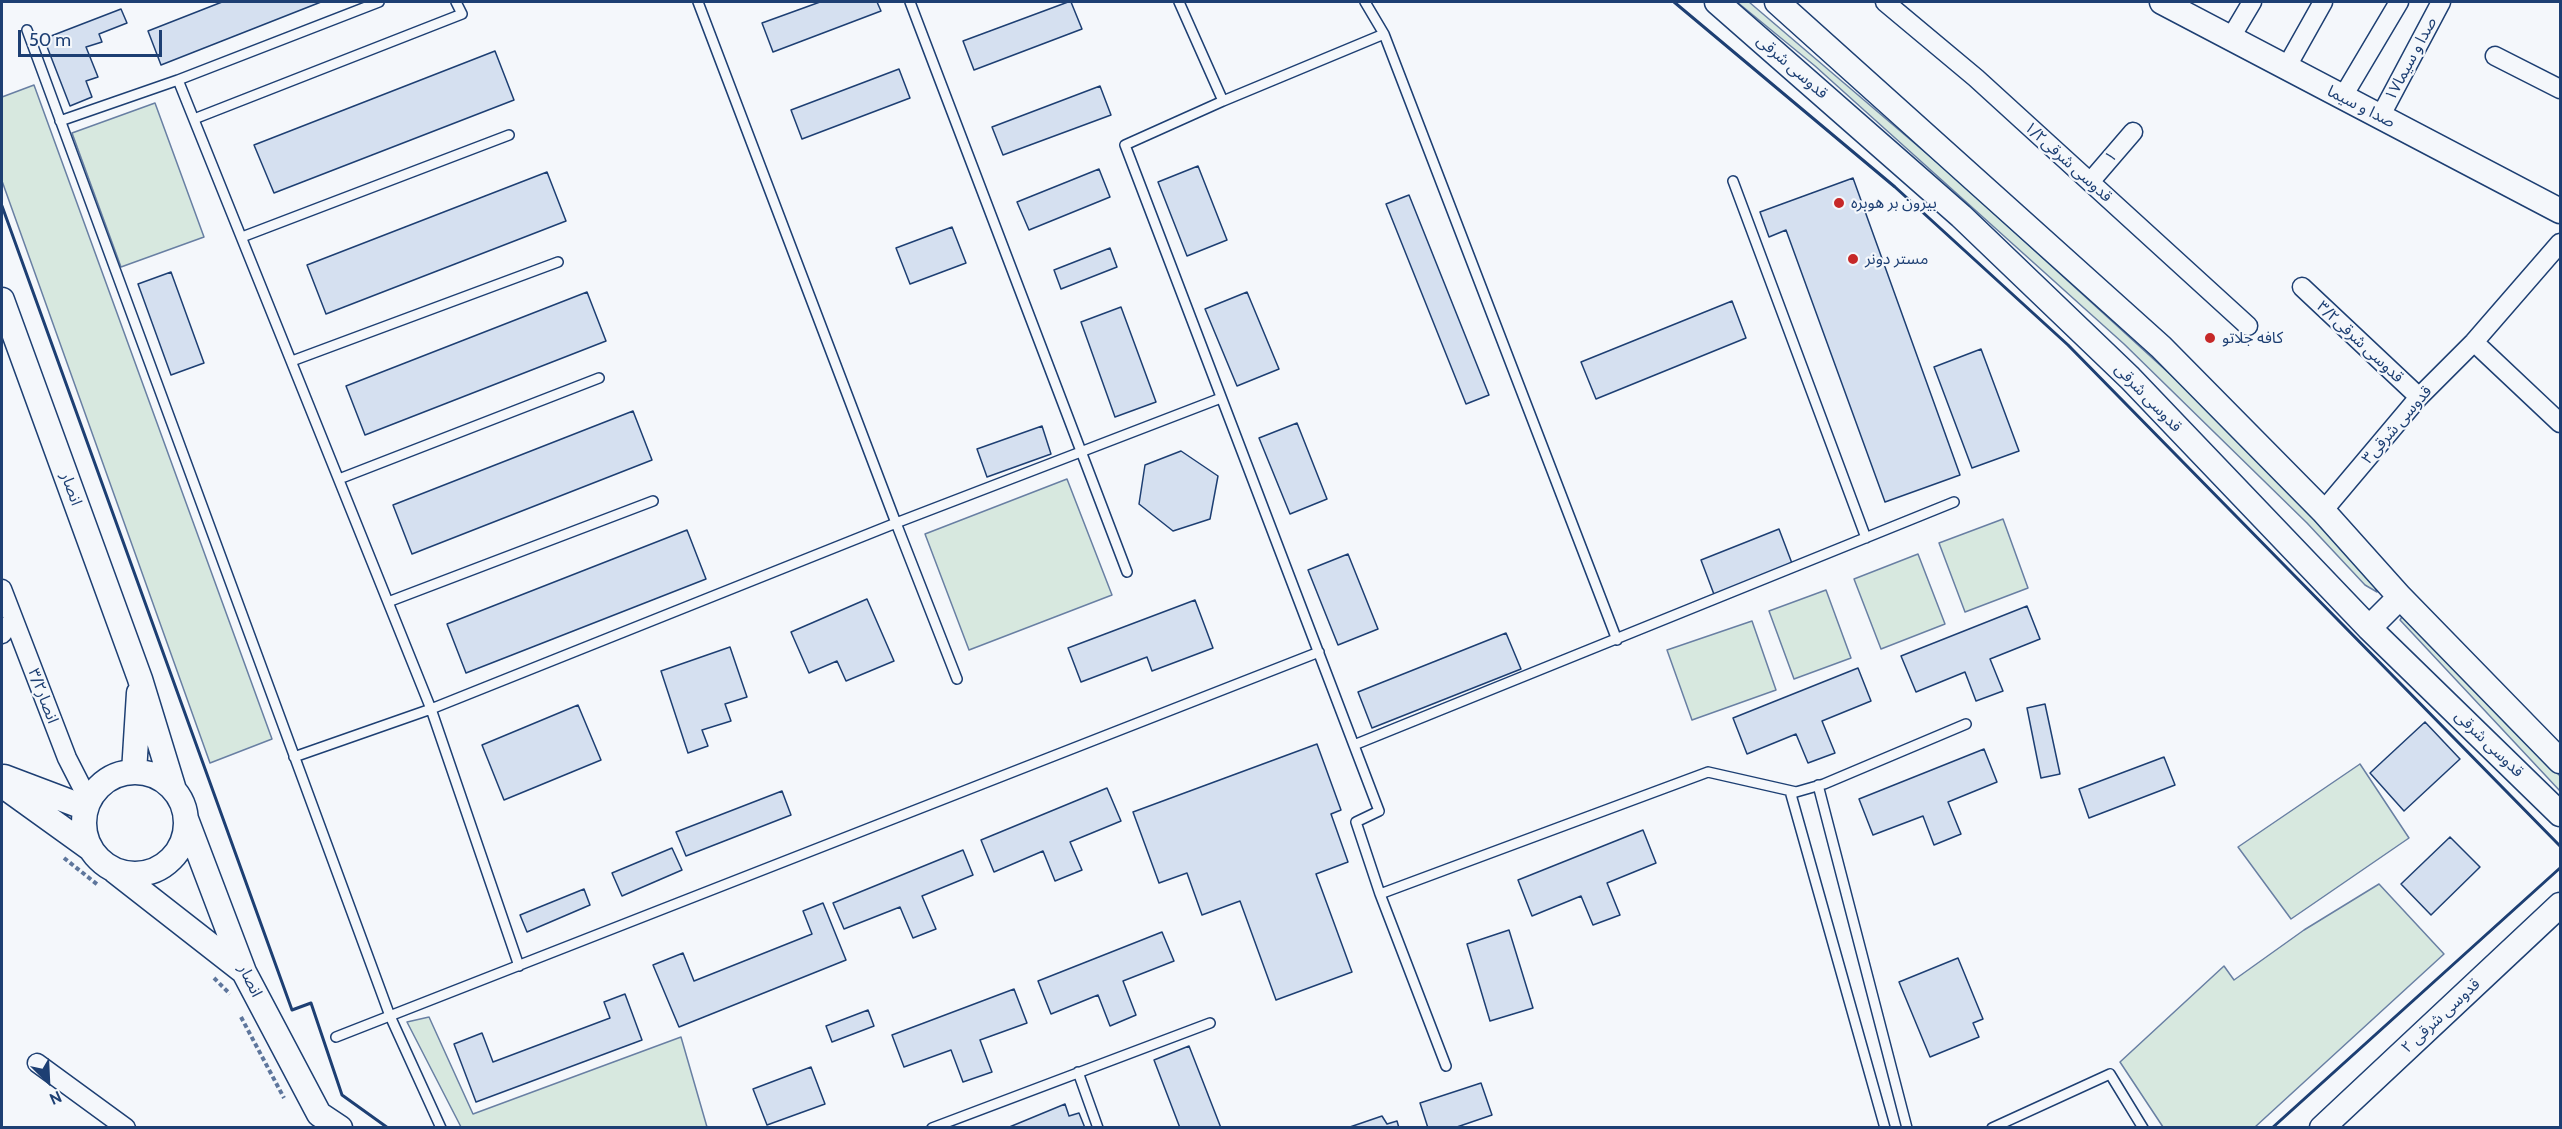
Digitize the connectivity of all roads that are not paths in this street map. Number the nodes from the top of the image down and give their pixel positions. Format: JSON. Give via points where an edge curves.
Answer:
{"nodes":[{"id":1,"x":380,"y":2,"type":"edge"},
{"id":2,"x":456,"y":2,"type":"edge"},
{"id":3,"x":698,"y":2,"type":"edge"},
{"id":4,"x":910,"y":2,"type":"edge"},
{"id":5,"x":1179,"y":2,"type":"edge"},
{"id":6,"x":1365,"y":2,"type":"edge"},
{"id":7,"x":1717,"y":2,"type":"edge"},
{"id":8,"x":1779,"y":2,"type":"edge"},
{"id":9,"x":1885,"y":2,"type":"edge"},
{"id":10,"x":2252,"y":2,"type":"edge"},
{"id":11,"x":2323,"y":2,"type":"edge"},
{"id":12,"x":2399,"y":2,"type":"edge"},
{"id":13,"x":2441,"y":2,"type":"edge"},
{"id":14,"x":2175,"y":5,"type":"edge"},
{"id":15,"x":27,"y":30,"type":"dead end"},
{"id":16,"x":1384,"y":34,"type":"junction"},
{"id":17,"x":2230,"y":39,"type":"junction"},
{"id":18,"x":2495,"y":56,"type":"dead end"},
{"id":19,"x":2286,"y":68,"type":"junction"},
{"id":20,"x":178,"y":80,"type":"junction"},
{"id":21,"x":2560,"y":89,"type":"edge"},
{"id":22,"x":2342,"y":98,"type":"junction"},
{"id":23,"x":1223,"y":101,"type":"junction"},
{"id":24,"x":2380,"y":117,"type":"junction"},
{"id":25,"x":194,"y":119,"type":"junction"},
{"id":26,"x":60,"y":121,"type":"junction"},
{"id":27,"x":2133,"y":132,"type":"dead end"},
{"id":28,"x":509,"y":135,"type":"dead end"},
{"id":29,"x":1733,"y":181,"type":"dead end"},
{"id":30,"x":2090,"y":182,"type":"junction"},
{"id":31,"x":2560,"y":211,"type":"edge"},
{"id":32,"x":242,"y":237,"type":"junction"},
{"id":33,"x":2560,"y":243,"type":"edge"},
{"id":34,"x":558,"y":262,"type":"dead end"},
{"id":35,"x":2302,"y":287,"type":"dead end"},
{"id":36,"x":2,"y":300,"type":"edge"},
{"id":37,"x":2248,"y":326,"type":"dead end"},
{"id":38,"x":2474,"y":342,"type":"junction"},
{"id":39,"x":292,"y":361,"type":"junction"},
{"id":40,"x":599,"y":378,"type":"dead end"},
{"id":41,"x":2419,"y":397,"type":"junction"},
{"id":42,"x":1221,"y":398,"type":"junction"},
{"id":43,"x":2560,"y":423,"type":"edge"},
{"id":44,"x":1082,"y":453,"type":"junction"},
{"id":45,"x":339,"y":479,"type":"junction"},
{"id":46,"x":652,"y":501,"type":"dead end"},
{"id":47,"x":1954,"y":502,"type":"dead end"},
{"id":48,"x":2323,"y":512,"type":"junction"},
{"id":49,"x":896,"y":523,"type":"junction"},
{"id":50,"x":1866,"y":538,"type":"junction"},
{"id":51,"x":1127,"y":572,"type":"dead end"},
{"id":52,"x":2,"y":589,"type":"edge"},
{"id":53,"x":2400,"y":597,"type":"junction"},
{"id":54,"x":388,"y":602,"type":"junction"},
{"id":55,"x":13,"y":620,"type":"junction"},
{"id":56,"x":2368,"y":628,"type":"junction"},
{"id":57,"x":2,"y":634,"type":"edge"},
{"id":58,"x":1617,"y":640,"type":"junction"},
{"id":59,"x":1319,"y":652,"type":"junction"},
{"id":60,"x":140,"y":679,"type":"junction"},
{"id":61,"x":957,"y":679,"type":"dead end"},
{"id":62,"x":431,"y":709,"type":"junction"},
{"id":63,"x":1966,"y":724,"type":"dead end"},
{"id":64,"x":1354,"y":744,"type":"junction"},
{"id":65,"x":294,"y":757,"type":"junction"},
{"id":66,"x":2560,"y":761,"type":"edge"},
{"id":67,"x":134,"y":772,"type":"junction"},
{"id":68,"x":2,"y":776,"type":"edge"},
{"id":69,"x":2,"y":785,"type":"edge"},
{"id":70,"x":1818,"y":785,"type":"junction"},
{"id":71,"x":174,"y":790,"type":"junction"},
{"id":72,"x":1790,"y":791,"type":"junction"},
{"id":73,"x":88,"y":804,"type":"junction"},
{"id":74,"x":2560,"y":814,"type":"edge"},
{"id":75,"x":186,"y":819,"type":"junction"},
{"id":76,"x":91,"y":849,"type":"junction"},
{"id":77,"x":109,"y":879,"type":"junction"},
{"id":78,"x":1380,"y":894,"type":"junction"},
{"id":79,"x":2560,"y":905,"type":"edge"},
{"id":80,"x":519,"y":966,"type":"junction"},
{"id":81,"x":244,"y":972,"type":"junction"},
{"id":82,"x":390,"y":1016,"type":"junction"},
{"id":83,"x":1210,"y":1023,"type":"dead end"},
{"id":84,"x":336,"y":1037,"type":"dead end"},
{"id":85,"x":37,"y":1063,"type":"dead end"},
{"id":86,"x":1446,"y":1066,"type":"dead end"},
{"id":87,"x":1078,"y":1072,"type":"junction"},
{"id":88,"x":126,"y":1128,"type":"edge"},
{"id":89,"x":340,"y":1128,"type":"edge"},
{"id":90,"x":441,"y":1128,"type":"edge"},
{"id":91,"x":932,"y":1128,"type":"edge"},
{"id":92,"x":1098,"y":1128,"type":"edge"},
{"id":93,"x":1884,"y":1128,"type":"edge"},
{"id":94,"x":1907,"y":1128,"type":"edge"},
{"id":95,"x":1992,"y":1128,"type":"edge"},
{"id":96,"x":2144,"y":1128,"type":"edge"},
{"id":97,"x":2322,"y":1128,"type":"edge"}],
"edges":[{"from":1,"to":20,"type":"lane"},
{"from":2,"to":25,"type":"lane","via":[[462,14]]},
{"from":3,"to":49,"type":"lane"},
{"from":4,"to":44,"type":"lane"},
{"from":5,"to":23,"type":"lane"},
{"from":6,"to":16,"type":"lane"},
{"from":7,"to":56,"type":"street","name":"قدوسی شرقی","via":[[1970,224],[2130,378]]},
{"from":8,"to":48,"type":"street","via":[[2162,347]]},
{"from":9,"to":30,"type":"street","name":"قدوسی شرقی۱/۲"},
{"from":10,"to":17,"type":"street"},
{"from":11,"to":19,"type":"street"},
{"from":12,"to":22,"type":"street"},
{"from":13,"to":24,"type":"street","name":"صدا و سیما۱۷"},
{"from":14,"to":17,"type":"street","name":"صدا و سیما"},
{"from":15,"to":26,"type":"lane"},
{"from":16,"to":23,"type":"lane"},
{"from":16,"to":58,"type":"lane"},
{"from":17,"to":19,"type":"street","name":"صدا و سیما"},
{"from":18,"to":21,"type":"street"},
{"from":19,"to":22,"type":"street","name":"صدا و سیما"},
{"from":20,"to":25,"type":"lane"},
{"from":20,"to":26,"type":"lane"},
{"from":22,"to":24,"type":"street","name":"صدا و سیما"},
{"from":23,"to":42,"type":"lane","via":[[1125,145]]},
{"from":24,"to":31,"type":"street","name":"صدا و سیما"},
{"from":25,"to":32,"type":"lane"},
{"from":26,"to":65,"type":"lane"},
{"from":27,"to":30,"type":"street","name":"۱"},
{"from":28,"to":32,"type":"lane"},
{"from":29,"to":50,"type":"lane"},
{"from":30,"to":37,"type":"street","name":"قدوسی شرقی۱/۲"},
{"from":32,"to":39,"type":"lane"},
{"from":33,"to":38,"type":"street","name":"قدوسی شرقی۳"},
{"from":34,"to":39,"type":"lane"},
{"from":35,"to":41,"type":"street","name":"قدوسی شرقی۳/۲"},
{"from":36,"to":60,"type":"street","name":"انصار"},
{"from":38,"to":41,"type":"street","name":"قدوسی شرقی۳"},
{"from":38,"to":43,"type":"street"},
{"from":39,"to":45,"type":"lane"},
{"from":40,"to":45,"type":"lane"},
{"from":41,"to":48,"type":"street","name":"قدوسی شرقی۳"},
{"from":42,"to":44,"type":"lane"},
{"from":42,"to":59,"type":"lane"},
{"from":44,"to":49,"type":"lane"},
{"from":44,"to":51,"type":"lane"},
{"from":45,"to":54,"type":"lane"},
{"from":46,"to":54,"type":"lane"},
{"from":47,"to":50,"type":"lane"},
{"from":48,"to":53,"type":"street"},
{"from":49,"to":61,"type":"lane"},
{"from":49,"to":62,"type":"lane"},
{"from":50,"to":58,"type":"lane"},
{"from":52,"to":55,"type":"street","name":"انصار۳/۲"},
{"from":53,"to":56,"type":"street"},
{"from":53,"to":66,"type":"street"},
{"from":54,"to":62,"type":"lane"},
{"from":55,"to":57,"type":"street"},
{"from":55,"to":73,"type":"street","name":"انصار۳/۲"},
{"from":56,"to":74,"type":"street","name":"قدوسی شرقی"},
{"from":58,"to":64,"type":"lane"},
{"from":59,"to":64,"type":"lane"},
{"from":59,"to":80,"type":"lane"},
{"from":60,"to":67,"type":"street","name":"انصار"},
{"from":60,"to":71,"type":"street","name":"انصار"},
{"from":62,"to":65,"type":"lane"},
{"from":62,"to":80,"type":"lane"},
{"from":63,"to":70,"type":"lane"},
{"from":64,"to":78,"type":"lane","via":[[1379,811],[1356,822]]},
{"from":65,"to":82,"type":"lane"},
{"from":67,"to":71,"type":"street","via":[[163,780]]},
{"from":67,"to":73,"type":"street","via":[[103,784]]},
{"from":68,"to":73,"type":"street"},
{"from":69,"to":76,"type":"street"},
{"from":70,"to":72,"type":"lane"},
{"from":70,"to":94,"type":"lane"},
{"from":71,"to":75,"type":"street"},
{"from":72,"to":78,"type":"lane","via":[[1708,772]]},
{"from":72,"to":93,"type":"lane"},
{"from":73,"to":76,"type":"street","via":[[84,829]]},
{"from":75,"to":77,"type":"street","via":[[185,837],[165,865],[149,873]]},
{"from":75,"to":81,"type":"street","name":"انصار"},
{"from":76,"to":77,"type":"street"},
{"from":77,"to":81,"type":"street"},
{"from":78,"to":86,"type":"lane"},
{"from":79,"to":97,"type":"street","name":"قدوسی شرقی ۲"},
{"from":80,"to":82,"type":"lane"},
{"from":81,"to":89,"type":"street","name":"انصار","via":[[319,1114]]},
{"from":82,"to":84,"type":"lane"},
{"from":82,"to":90,"type":"lane"},
{"from":83,"to":87,"type":"lane"},
{"from":85,"to":88,"type":"street"},
{"from":87,"to":91,"type":"lane"},
{"from":87,"to":92,"type":"lane"},
{"from":95,"to":96,"type":"lane","via":[[2110,1074]]}]}
